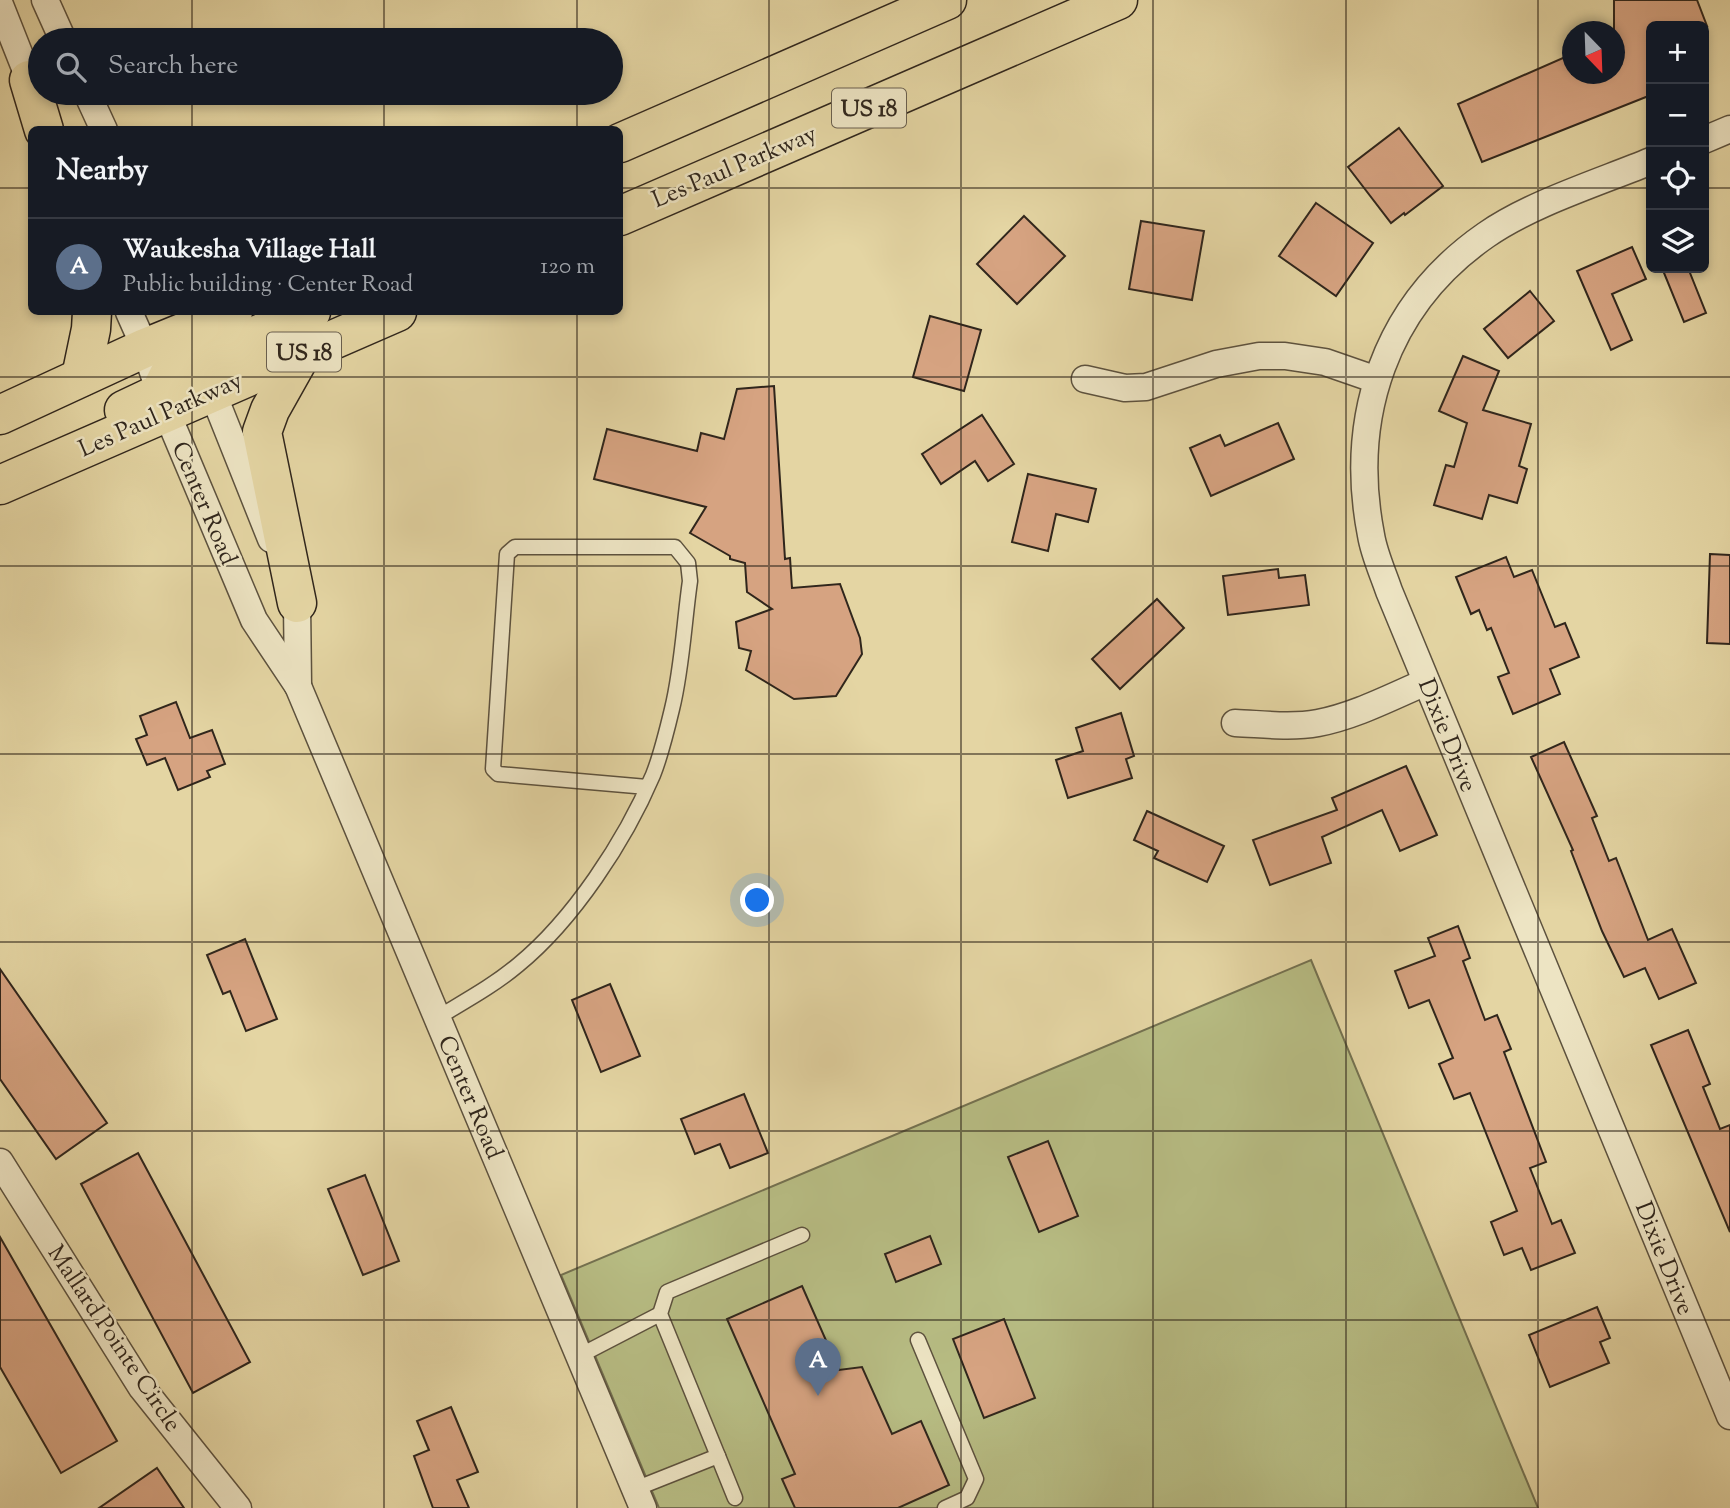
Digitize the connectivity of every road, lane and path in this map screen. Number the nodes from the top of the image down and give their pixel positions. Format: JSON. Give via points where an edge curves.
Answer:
{"nodes":[{"id":1,"x":45,"y":0,"type":"edge"},
{"id":2,"x":947,"y":0,"type":"edge"},
{"id":3,"x":1118,"y":0,"type":"edge"},
{"id":4,"x":0,"y":5,"type":"edge"},
{"id":5,"x":58,"y":28,"type":"edge"},
{"id":6,"x":28,"y":77,"type":"edge"},
{"id":7,"x":36,"y":105,"type":"edge"},
{"id":8,"x":40,"y":105,"type":"edge"},
{"id":9,"x":93,"y":105,"type":"edge"},
{"id":10,"x":43,"y":126,"type":"edge"},
{"id":11,"x":48,"y":126,"type":"edge"},
{"id":12,"x":102,"y":126,"type":"edge"},
{"id":13,"x":1730,"y":129,"type":"edge"},
{"id":14,"x":1709,"y":138,"type":"edge"},
{"id":15,"x":623,"y":142,"type":"edge"},
{"id":16,"x":1646,"y":163,"type":"edge"},
{"id":17,"x":623,"y":214,"type":"edge"},
{"id":18,"x":92,"y":315,"type":"edge"},
{"id":19,"x":130,"y":315,"type":"edge"},
{"id":20,"x":230,"y":315,"type":"edge"},
{"id":21,"x":301,"y":315,"type":"edge"},
{"id":22,"x":390,"y":315,"type":"edge"},
{"id":23,"x":145,"y":348,"type":"junction"},
{"id":24,"x":196,"y":348,"type":"edge"},
{"id":25,"x":302,"y":353,"type":"junction"},
{"id":26,"x":81,"y":377,"type":"junction"},
{"id":27,"x":1085,"y":379,"type":"dead end"},
{"id":28,"x":1377,"y":380,"type":"junction"},
{"id":29,"x":163,"y":402,"type":"junction"},
{"id":30,"x":0,"y":415,"type":"edge"},
{"id":31,"x":0,"y":463,"type":"edge"},
{"id":32,"x":0,"y":485,"type":"edge"},
{"id":33,"x":297,"y":603,"type":"junction"},
{"id":34,"x":1426,"y":682,"type":"junction"},
{"id":35,"x":298,"y":686,"type":"junction"},
{"id":36,"x":1235,"y":723,"type":"dead end"},
{"id":37,"x":647,"y":787,"type":"junction"},
{"id":38,"x":437,"y":1018,"type":"junction"},
{"id":39,"x":0,"y":1162,"type":"edge"},
{"id":40,"x":802,"y":1235,"type":"dead end"},
{"id":41,"x":660,"y":1314,"type":"junction"},
{"id":42,"x":918,"y":1340,"type":"dead end"},
{"id":43,"x":579,"y":1356,"type":"junction"},
{"id":44,"x":1730,"y":1416,"type":"edge"},
{"id":45,"x":718,"y":1456,"type":"junction"},
{"id":46,"x":639,"y":1498,"type":"edge"},
{"id":47,"x":736,"y":1498,"type":"dead end"},
{"id":48,"x":238,"y":1508,"type":"edge"},
{"id":49,"x":945,"y":1508,"type":"edge"}],
"edges":[{"from":1,"to":5,"type":"street"},
{"from":2,"to":15,"type":"main road","number":"US 18"},
{"from":3,"to":17,"type":"main road","name":"Les Paul Parkway","number":"US 18"},
{"from":4,"to":6,"type":"street"},
{"from":7,"to":10,"type":"main road"},
{"from":8,"to":11,"type":"street"},
{"from":9,"to":12,"type":"street"},
{"from":13,"to":14,"type":"street"},
{"from":16,"to":28,"type":"street","name":"Dixie Drive","via":[[1522,214],[1449,264],[1412,308]]},
{"from":18,"to":26,"type":"main road"},
{"from":19,"to":23,"type":"street","name":"Center Road"},
{"from":20,"to":24,"type":"main road","name":"Les Paul Parkway","number":"US 18"},
{"from":21,"to":24,"type":"main road"},
{"from":22,"to":25,"type":"main road","name":"Les Paul Parkway","number":"US 18"},
{"from":23,"to":24,"type":"main road","name":"Les Paul Parkway","number":"US 18"},
{"from":23,"to":26,"type":"main road","name":"Les Paul Parkway","number":"US 18"},
{"from":23,"to":29,"type":"street","name":"Center Road"},
{"from":24,"to":25,"type":"main road","name":"Les Paul Parkway","number":"US 18"},
{"from":24,"to":29,"type":"main road","name":"Les Paul Parkway","number":"US 18"},
{"from":24,"to":29,"type":"main road"},
{"from":24,"to":33,"type":"street","name":"Center Road"},
{"from":25,"to":33,"type":"main road","via":[[262,432]]},
{"from":26,"to":30,"type":"main road","name":"Les Paul Parkway","number":"US 18"},
{"from":27,"to":28,"type":"street","via":[[1125,388],[1146,387],[1216,364],[1285,356],[1325,362]]},
{"from":28,"to":34,"type":"street","name":"Dixie Drive","via":[[1366,422],[1363,475],[1371,537]]},
{"from":29,"to":31,"type":"main road"},
{"from":29,"to":32,"type":"main road","name":"Les Paul Parkway","number":"US 18"},
{"from":29,"to":35,"type":"street","name":"Center Road","via":[[254,621]]},
{"from":33,"to":35,"type":"street","name":"Center Road"},
{"from":34,"to":36,"type":"street","via":[[1318,723]]},
{"from":34,"to":44,"type":"street","name":"Dixie Drive"},
{"from":35,"to":38,"type":"street","name":"Center Road"},
{"from":37,"to":37,"type":"lane","via":[[673,706],[690,582],[688,563],[675,547],[515,548],[506,554],[493,769],[498,774]]},
{"from":37,"to":38,"type":"lane","via":[[578,903],[546,939],[487,989]]},
{"from":38,"to":43,"type":"street","name":"Center Road"},
{"from":39,"to":48,"type":"street","name":"Mallard Pointe Circle","via":[[142,1388]]},
{"from":40,"to":41,"type":"lane","via":[[667,1293]]},
{"from":41,"to":43,"type":"lane"},
{"from":41,"to":45,"type":"lane"},
{"from":42,"to":49,"type":"lane","via":[[976,1479],[967,1498]]},
{"from":43,"to":46,"type":"street","name":"Center Road"},
{"from":45,"to":46,"type":"lane"},
{"from":45,"to":47,"type":"lane"}]}
